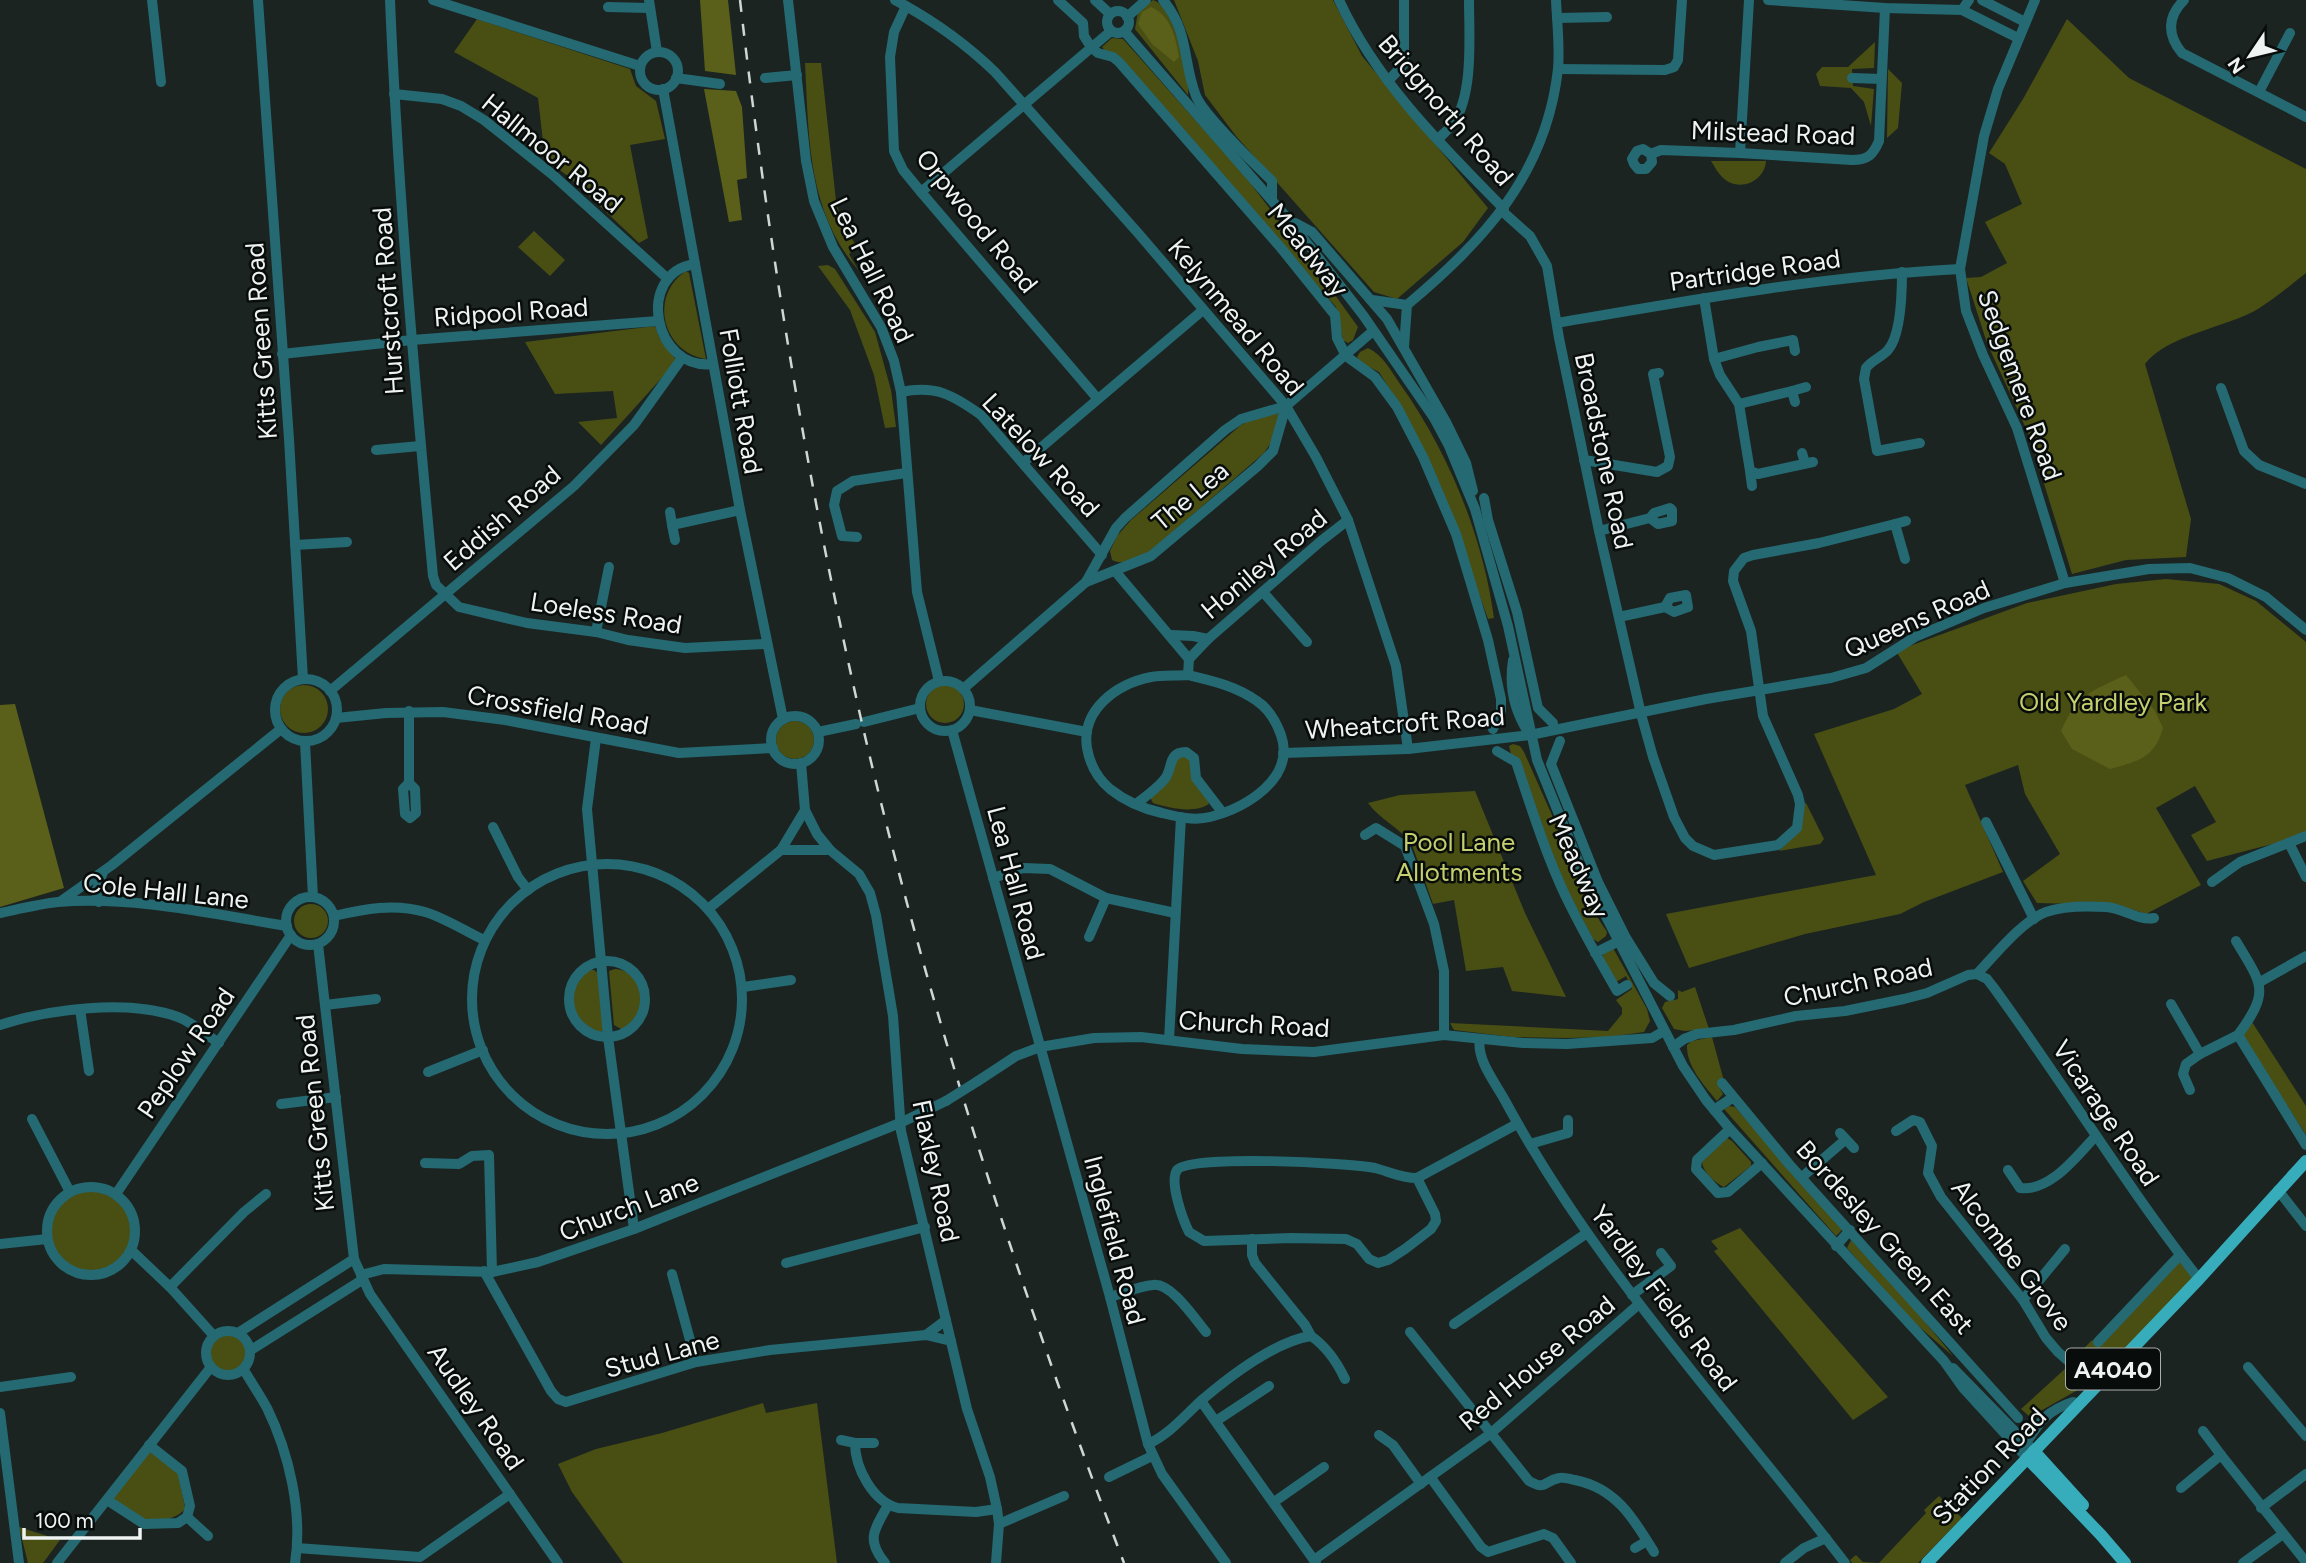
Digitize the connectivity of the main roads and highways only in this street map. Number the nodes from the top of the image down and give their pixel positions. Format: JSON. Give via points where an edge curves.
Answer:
{"nodes":[{"id":1,"x":2306,"y":1161,"type":"edge"},
{"id":2,"x":2029,"y":1451,"type":"junction"},
{"id":3,"x":2101,"y":1535,"type":"junction"},
{"id":4,"x":1927,"y":1563,"type":"edge"},
{"id":5,"x":2125,"y":1563,"type":"edge"}],
"edges":[{"from":1,"to":2,"type":"main road","name":"Station Road","number":"A4040","via":[[2080,1404]]},
{"from":2,"to":3,"type":"main road","name":"Bordesley Green East"},
{"from":2,"to":3,"type":"main road","name":"Bordesley Green East","via":[[2080,1501]]},
{"from":2,"to":4,"type":"main road","name":"Station Road","number":"A4040"},
{"from":3,"to":5,"type":"main road","name":"Bordesley Green East"}]}
